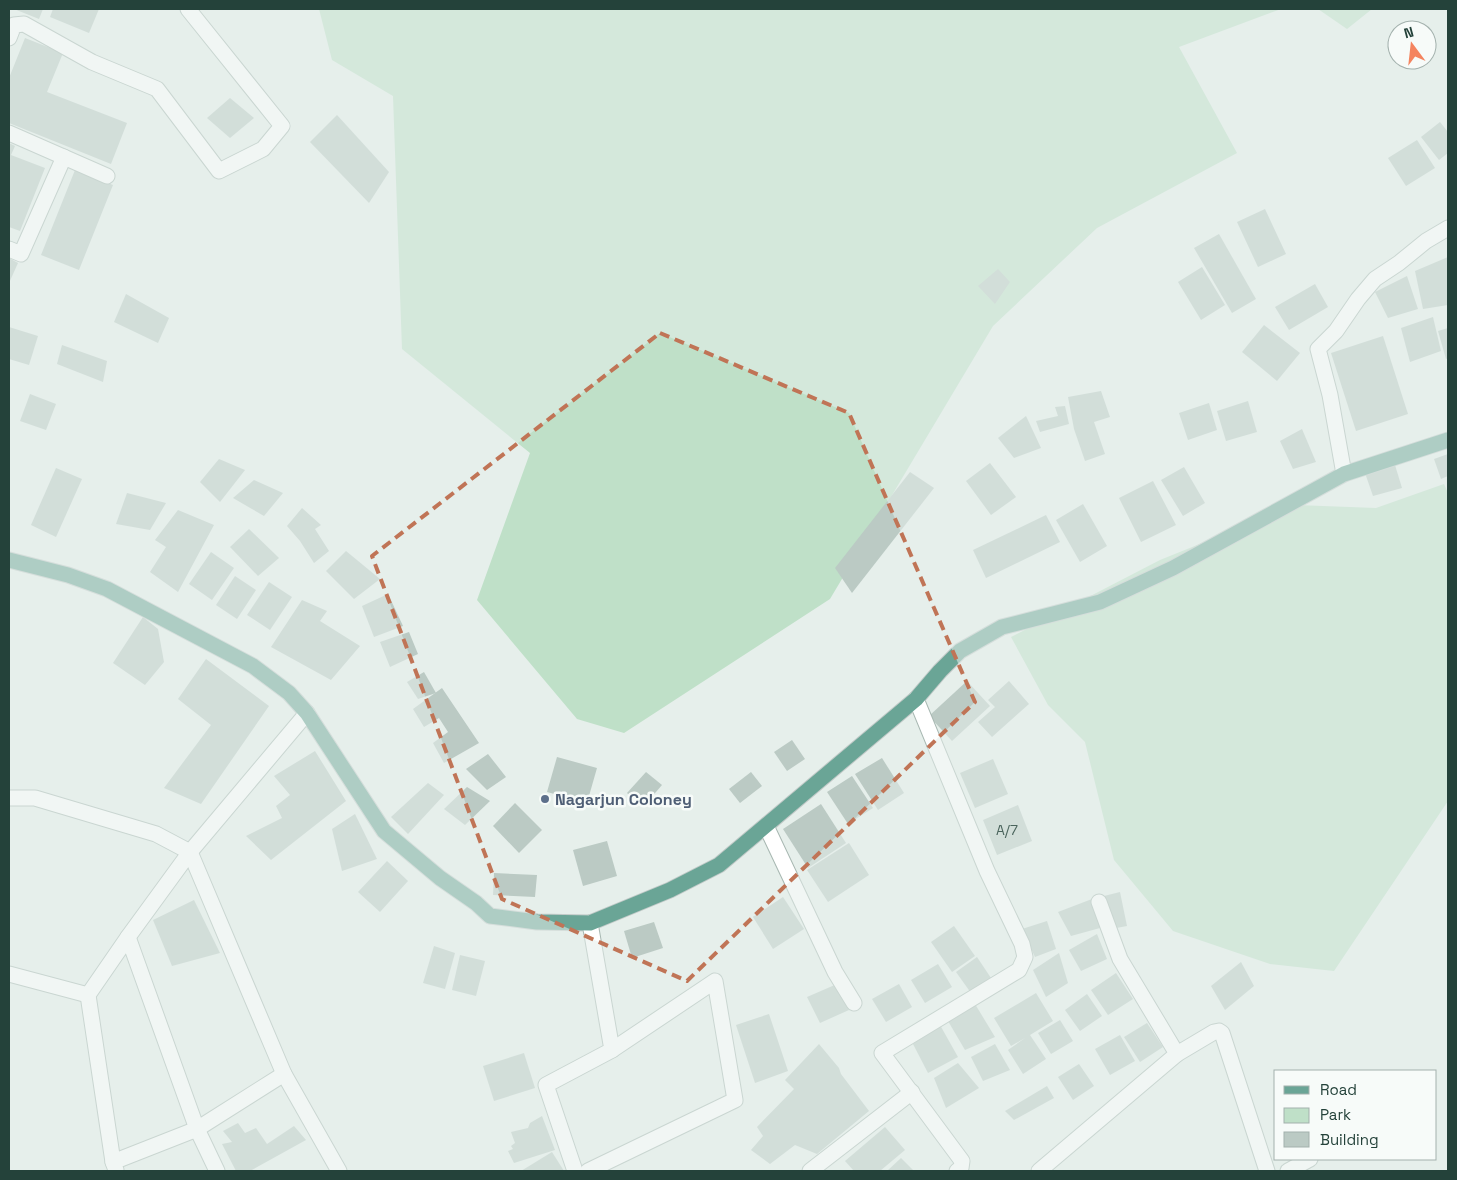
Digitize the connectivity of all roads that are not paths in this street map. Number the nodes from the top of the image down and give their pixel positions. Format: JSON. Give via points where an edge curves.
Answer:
{"nodes":[{"id":1,"x":188,"y":9,"type":"edge"},
{"id":2,"x":9,"y":38,"type":"edge"},
{"id":3,"x":9,"y":133,"type":"edge"},
{"id":4,"x":64,"y":157,"type":"junction"},
{"id":5,"x":107,"y":176,"type":"dead end"},
{"id":6,"x":1448,"y":228,"type":"edge"},
{"id":7,"x":9,"y":249,"type":"edge"},
{"id":8,"x":1448,"y":440,"type":"edge"},
{"id":9,"x":1344,"y":474,"type":"junction"},
{"id":10,"x":9,"y":560,"type":"edge"},
{"id":11,"x":916,"y":699,"type":"junction"},
{"id":12,"x":306,"y":713,"type":"junction"},
{"id":13,"x":9,"y":798,"type":"edge"},
{"id":14,"x":766,"y":826,"type":"junction"},
{"id":15,"x":190,"y":852,"type":"junction"},
{"id":16,"x":1099,"y":902,"type":"dead end"},
{"id":17,"x":590,"y":923,"type":"junction"},
{"id":18,"x":128,"y":937,"type":"junction"},
{"id":19,"x":9,"y":974,"type":"edge"},
{"id":20,"x":88,"y":995,"type":"junction"},
{"id":21,"x":854,"y":1003,"type":"dead end"},
{"id":22,"x":612,"y":1050,"type":"junction"},
{"id":23,"x":1177,"y":1054,"type":"junction"},
{"id":24,"x":284,"y":1074,"type":"junction"},
{"id":25,"x":912,"y":1092,"type":"junction"},
{"id":26,"x":197,"y":1129,"type":"junction"},
{"id":27,"x":1308,"y":1160,"type":"edge"},
{"id":28,"x":115,"y":1166,"type":"edge"},
{"id":29,"x":217,"y":1171,"type":"edge"},
{"id":30,"x":339,"y":1171,"type":"edge"},
{"id":31,"x":575,"y":1171,"type":"edge"},
{"id":32,"x":588,"y":1171,"type":"edge"},
{"id":33,"x":810,"y":1171,"type":"edge"},
{"id":34,"x":957,"y":1171,"type":"edge"},
{"id":35,"x":1039,"y":1171,"type":"edge"},
{"id":36,"x":1267,"y":1171,"type":"edge"},
{"id":37,"x":1288,"y":1171,"type":"edge"}],
"edges":[{"from":1,"to":2,"type":"street","via":[[282,126],[263,149],[219,171],[157,89],[92,62],[24,24],[14,25]]},
{"from":3,"to":4,"type":"street"},
{"from":4,"to":5,"type":"street"},
{"from":4,"to":7,"type":"street","via":[[21,254]]},
{"from":6,"to":9,"type":"street","via":[[1376,279],[1318,349]]},
{"from":8,"to":9,"type":"main road"},
{"from":9,"to":11,"type":"main road","via":[[1173,568],[1100,602],[1002,626],[960,651]]},
{"from":10,"to":12,"type":"main road","via":[[107,589],[253,666],[289,693]]},
{"from":11,"to":14,"type":"main road"},
{"from":11,"to":25,"type":"street","via":[[987,871],[1022,944],[1025,958],[1019,970],[882,1053]]},
{"from":12,"to":15,"type":"street"},
{"from":12,"to":17,"type":"main road","via":[[384,832],[490,916],[537,922]]},
{"from":13,"to":15,"type":"street","via":[[35,798],[146,831]]},
{"from":14,"to":17,"type":"main road","via":[[719,865],[670,890]]},
{"from":14,"to":21,"type":"street","via":[[835,972]]},
{"from":15,"to":18,"type":"street"},
{"from":15,"to":24,"type":"street"},
{"from":16,"to":23,"type":"street","via":[[1120,959]]},
{"from":17,"to":22,"type":"street"},
{"from":18,"to":20,"type":"street"},
{"from":18,"to":26,"type":"street"},
{"from":19,"to":20,"type":"street"},
{"from":20,"to":28,"type":"street"},
{"from":22,"to":31,"type":"street","via":[[546,1085]]},
{"from":22,"to":32,"type":"street","via":[[715,981],[735,1100]]},
{"from":23,"to":35,"type":"street"},
{"from":23,"to":36,"type":"street","via":[[1214,1032],[1222,1033]]},
{"from":24,"to":26,"type":"street"},
{"from":24,"to":30,"type":"street"},
{"from":25,"to":33,"type":"street"},
{"from":25,"to":34,"type":"street","via":[[962,1161]]},
{"from":26,"to":28,"type":"street"},
{"from":26,"to":29,"type":"street"},
{"from":27,"to":37,"type":"street"}]}
